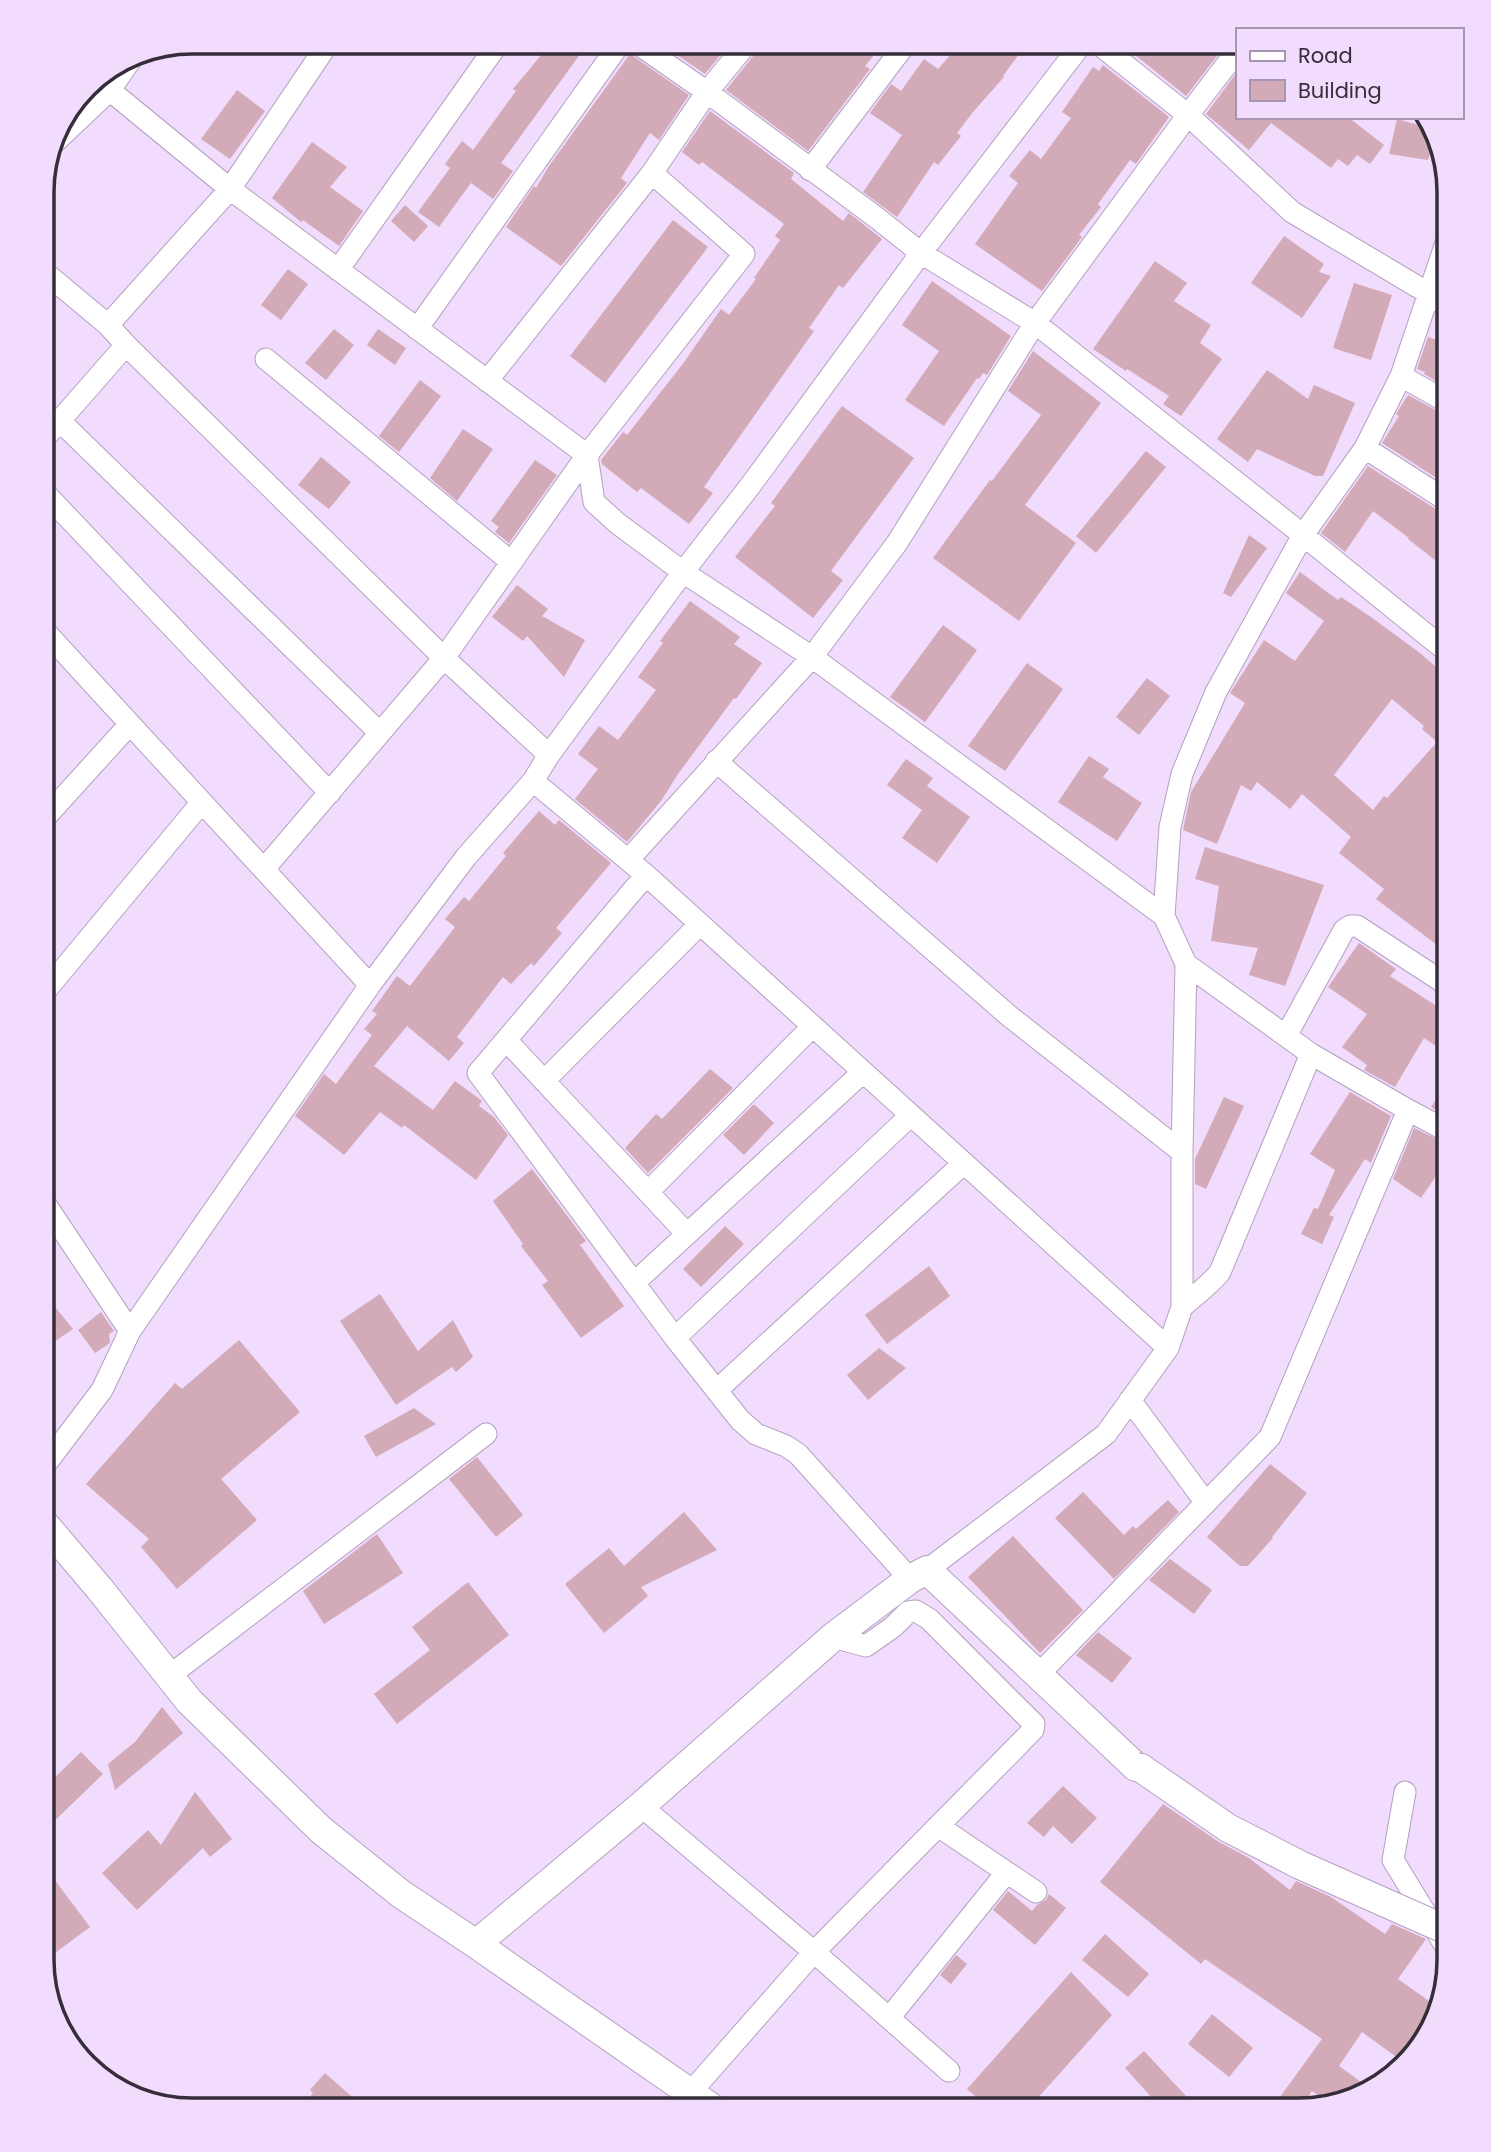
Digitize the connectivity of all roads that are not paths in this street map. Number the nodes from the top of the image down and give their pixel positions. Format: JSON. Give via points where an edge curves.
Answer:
{"nodes":[{"id":1,"x":320,"y":54,"type":"edge"},
{"id":2,"x":490,"y":54,"type":"edge"},
{"id":3,"x":612,"y":54,"type":"edge"},
{"id":4,"x":653,"y":54,"type":"edge"},
{"id":5,"x":738,"y":54,"type":"edge"},
{"id":6,"x":897,"y":55,"type":"edge"},
{"id":7,"x":1073,"y":55,"type":"edge"},
{"id":8,"x":1112,"y":55,"type":"edge"},
{"id":9,"x":1234,"y":55,"type":"edge"},
{"id":10,"x":112,"y":81,"type":"edge"},
{"id":11,"x":107,"y":88,"type":"junction"},
{"id":12,"x":707,"y":92,"type":"junction"},
{"id":13,"x":79,"y":114,"type":"edge"},
{"id":14,"x":1188,"y":115,"type":"junction"},
{"id":15,"x":810,"y":170,"type":"junction"},
{"id":16,"x":652,"y":173,"type":"junction"},
{"id":17,"x":230,"y":189,"type":"junction"},
{"id":18,"x":921,"y":253,"type":"junction"},
{"id":19,"x":1437,"y":268,"type":"edge"},
{"id":20,"x":338,"y":270,"type":"junction"},
{"id":21,"x":55,"y":281,"type":"edge"},
{"id":22,"x":1428,"y":293,"type":"junction"},
{"id":23,"x":1437,"y":300,"type":"edge"},
{"id":24,"x":1035,"y":323,"type":"junction"},
{"id":25,"x":108,"y":325,"type":"junction"},
{"id":26,"x":417,"y":329,"type":"junction"},
{"id":27,"x":126,"y":345,"type":"junction"},
{"id":28,"x":266,"y":359,"type":"dead end"},
{"id":29,"x":1401,"y":376,"type":"junction"},
{"id":30,"x":487,"y":381,"type":"junction"},
{"id":31,"x":1437,"y":396,"type":"edge"},
{"id":32,"x":60,"y":421,"type":"junction"},
{"id":33,"x":55,"y":427,"type":"edge"},
{"id":34,"x":1365,"y":448,"type":"junction"},
{"id":35,"x":587,"y":455,"type":"junction"},
{"id":36,"x":1437,"y":494,"type":"edge"},
{"id":37,"x":55,"y":504,"type":"edge"},
{"id":38,"x":1303,"y":535,"type":"junction"},
{"id":39,"x":511,"y":562,"type":"junction"},
{"id":40,"x":683,"y":572,"type":"junction"},
{"id":41,"x":55,"y":642,"type":"edge"},
{"id":42,"x":1437,"y":643,"type":"edge"},
{"id":43,"x":812,"y":657,"type":"junction"},
{"id":44,"x":444,"y":658,"type":"junction"},
{"id":45,"x":130,"y":724,"type":"junction"},
{"id":46,"x":380,"y":733,"type":"junction"},
{"id":47,"x":549,"y":755,"type":"junction"},
{"id":48,"x":716,"y":761,"type":"junction"},
{"id":49,"x":533,"y":781,"type":"junction"},
{"id":50,"x":330,"y":793,"type":"junction"},
{"id":51,"x":202,"y":802,"type":"junction"},
{"id":52,"x":55,"y":807,"type":"edge"},
{"id":53,"x":629,"y":859,"type":"junction"},
{"id":54,"x":264,"y":870,"type":"junction"},
{"id":55,"x":646,"y":875,"type":"junction"},
{"id":56,"x":1164,"y":916,"type":"junction"},
{"id":57,"x":700,"y":924,"type":"junction"},
{"id":58,"x":1186,"y":964,"type":"junction"},
{"id":59,"x":1437,"y":978,"type":"edge"},
{"id":60,"x":55,"y":980,"type":"edge"},
{"id":61,"x":370,"y":985,"type":"junction"},
{"id":62,"x":813,"y":1026,"type":"junction"},
{"id":63,"x":1286,"y":1036,"type":"junction"},
{"id":64,"x":506,"y":1040,"type":"junction"},
{"id":65,"x":1311,"y":1054,"type":"junction"},
{"id":66,"x":863,"y":1072,"type":"junction"},
{"id":67,"x":544,"y":1081,"type":"junction"},
{"id":68,"x":1408,"y":1110,"type":"junction"},
{"id":69,"x":911,"y":1115,"type":"junction"},
{"id":70,"x":1437,"y":1126,"type":"edge"},
{"id":71,"x":1182,"y":1152,"type":"junction"},
{"id":72,"x":964,"y":1163,"type":"junction"},
{"id":73,"x":648,"y":1192,"type":"junction"},
{"id":74,"x":54,"y":1218,"type":"edge"},
{"id":75,"x":687,"y":1234,"type":"junction"},
{"id":76,"x":634,"y":1283,"type":"junction"},
{"id":77,"x":1182,"y":1307,"type":"junction"},
{"id":78,"x":130,"y":1331,"type":"junction"},
{"id":79,"x":675,"y":1338,"type":"junction"},
{"id":80,"x":1168,"y":1348,"type":"junction"},
{"id":81,"x":717,"y":1391,"type":"junction"},
{"id":82,"x":1130,"y":1400,"type":"junction"},
{"id":83,"x":486,"y":1434,"type":"dead end"},
{"id":84,"x":54,"y":1453,"type":"edge"},
{"id":85,"x":1206,"y":1503,"type":"junction"},
{"id":86,"x":54,"y":1535,"type":"edge"},
{"id":87,"x":918,"y":1575,"type":"junction"},
{"id":88,"x":833,"y":1637,"type":"junction"},
{"id":89,"x":1038,"y":1675,"type":"junction"},
{"id":90,"x":169,"y":1676,"type":"junction"},
{"id":91,"x":1405,"y":1792,"type":"dead end"},
{"id":92,"x":641,"y":1806,"type":"junction"},
{"id":93,"x":938,"y":1826,"type":"junction"},
{"id":94,"x":1006,"y":1873,"type":"junction"},
{"id":95,"x":1035,"y":1892,"type":"dead end"},
{"id":96,"x":1437,"y":1926,"type":"edge"},
{"id":97,"x":1437,"y":1933,"type":"edge"},
{"id":98,"x":476,"y":1944,"type":"junction"},
{"id":99,"x":814,"y":1952,"type":"junction"},
{"id":100,"x":889,"y":2018,"type":"junction"},
{"id":101,"x":949,"y":2071,"type":"dead end"},
{"id":102,"x":690,"y":2093,"type":"junction"},
{"id":103,"x":697,"y":2097,"type":"edge"}],
"edges":[{"from":1,"to":17,"type":"street"},
{"from":2,"to":20,"type":"street"},
{"from":3,"to":26,"type":"street"},
{"from":4,"to":12,"type":"street"},
{"from":5,"to":12,"type":"street"},
{"from":6,"to":15,"type":"street"},
{"from":7,"to":18,"type":"street"},
{"from":8,"to":14,"type":"street"},
{"from":9,"to":14,"type":"street"},
{"from":10,"to":11,"type":"main road"},
{"from":11,"to":13,"type":"main road"},
{"from":11,"to":17,"type":"street"},
{"from":12,"to":15,"type":"street"},
{"from":12,"to":16,"type":"street"},
{"from":14,"to":22,"type":"street","via":[[1292,212]]},
{"from":14,"to":24,"type":"street"},
{"from":15,"to":18,"type":"street"},
{"from":16,"to":30,"type":"street"},
{"from":16,"to":35,"type":"street","via":[[744,254]]},
{"from":17,"to":20,"type":"street"},
{"from":17,"to":25,"type":"street"},
{"from":18,"to":24,"type":"street"},
{"from":18,"to":40,"type":"street"},
{"from":19,"to":22,"type":"street"},
{"from":20,"to":26,"type":"street"},
{"from":21,"to":25,"type":"street"},
{"from":22,"to":23,"type":"street"},
{"from":22,"to":29,"type":"street"},
{"from":24,"to":38,"type":"street"},
{"from":24,"to":43,"type":"street","via":[[897,543]]},
{"from":25,"to":27,"type":"street"},
{"from":26,"to":30,"type":"street"},
{"from":27,"to":32,"type":"street"},
{"from":27,"to":44,"type":"street"},
{"from":28,"to":39,"type":"street"},
{"from":29,"to":31,"type":"street"},
{"from":29,"to":34,"type":"street"},
{"from":30,"to":35,"type":"street"},
{"from":32,"to":33,"type":"street"},
{"from":32,"to":46,"type":"street"},
{"from":34,"to":36,"type":"street"},
{"from":34,"to":38,"type":"street"},
{"from":35,"to":39,"type":"street"},
{"from":35,"to":40,"type":"street","via":[[594,502]]},
{"from":37,"to":50,"type":"street"},
{"from":38,"to":42,"type":"street"},
{"from":38,"to":56,"type":"street","via":[[1216,692],[1181,774],[1170,827]]},
{"from":39,"to":44,"type":"street"},
{"from":40,"to":43,"type":"street"},
{"from":40,"to":47,"type":"street"},
{"from":41,"to":45,"type":"street"},
{"from":43,"to":48,"type":"street"},
{"from":43,"to":56,"type":"street"},
{"from":44,"to":46,"type":"street"},
{"from":44,"to":47,"type":"street"},
{"from":45,"to":51,"type":"street"},
{"from":45,"to":52,"type":"street"},
{"from":46,"to":50,"type":"street"},
{"from":47,"to":49,"type":"street"},
{"from":48,"to":53,"type":"street"},
{"from":48,"to":71,"type":"street","via":[[1008,1015]]},
{"from":49,"to":53,"type":"street"},
{"from":49,"to":61,"type":"street","via":[[466,857]]},
{"from":50,"to":54,"type":"street"},
{"from":51,"to":54,"type":"street"},
{"from":51,"to":60,"type":"street"},
{"from":53,"to":55,"type":"street"},
{"from":54,"to":61,"type":"street"},
{"from":55,"to":57,"type":"street"},
{"from":55,"to":64,"type":"street"},
{"from":56,"to":58,"type":"street"},
{"from":57,"to":62,"type":"street"},
{"from":57,"to":67,"type":"street"},
{"from":58,"to":63,"type":"street"},
{"from":58,"to":71,"type":"street"},
{"from":59,"to":63,"type":"street","via":[[1357,926],[1350,926]]},
{"from":61,"to":78,"type":"street"},
{"from":62,"to":66,"type":"street"},
{"from":62,"to":73,"type":"street"},
{"from":63,"to":65,"type":"street"},
{"from":64,"to":67,"type":"street"},
{"from":64,"to":76,"type":"street","via":[[478,1073]]},
{"from":65,"to":68,"type":"street"},
{"from":65,"to":77,"type":"street","via":[[1220,1272]]},
{"from":66,"to":69,"type":"street"},
{"from":66,"to":75,"type":"street"},
{"from":67,"to":73,"type":"street"},
{"from":68,"to":70,"type":"street"},
{"from":68,"to":85,"type":"street","via":[[1270,1437]]},
{"from":69,"to":72,"type":"street"},
{"from":69,"to":79,"type":"street"},
{"from":71,"to":77,"type":"street"},
{"from":72,"to":80,"type":"street"},
{"from":72,"to":81,"type":"street"},
{"from":73,"to":75,"type":"street"},
{"from":74,"to":78,"type":"street"},
{"from":75,"to":76,"type":"street"},
{"from":76,"to":79,"type":"street"},
{"from":77,"to":80,"type":"street"},
{"from":78,"to":84,"type":"street","via":[[102,1390]]},
{"from":79,"to":81,"type":"street"},
{"from":80,"to":82,"type":"street"},
{"from":81,"to":87,"type":"street","via":[[748,1428],[798,1454]]},
{"from":82,"to":85,"type":"street"},
{"from":82,"to":87,"type":"street","via":[[1106,1434]]},
{"from":83,"to":90,"type":"street"},
{"from":85,"to":89,"type":"street"},
{"from":86,"to":90,"type":"main road"},
{"from":87,"to":88,"type":"main road"},
{"from":87,"to":89,"type":"main road"},
{"from":88,"to":92,"type":"main road"},
{"from":88,"to":93,"type":"street","via":[[866,1646],[908,1612],[916,1611],[1033,1720],[1033,1730]]},
{"from":89,"to":96,"type":"main road","bridge":true,"via":[[1136,1767],[1227,1828]]},
{"from":90,"to":98,"type":"main road","via":[[189,1702],[321,1830],[401,1894]]},
{"from":91,"to":97,"type":"street","via":[[1392,1860]]},
{"from":92,"to":98,"type":"main road"},
{"from":92,"to":99,"type":"street"},
{"from":93,"to":94,"type":"street"},
{"from":93,"to":99,"type":"street"},
{"from":94,"to":95,"type":"street"},
{"from":94,"to":100,"type":"street"},
{"from":98,"to":102,"type":"main road"},
{"from":99,"to":100,"type":"street"},
{"from":99,"to":102,"type":"street"},
{"from":100,"to":101,"type":"street"},
{"from":102,"to":103,"type":"main road"}]}
